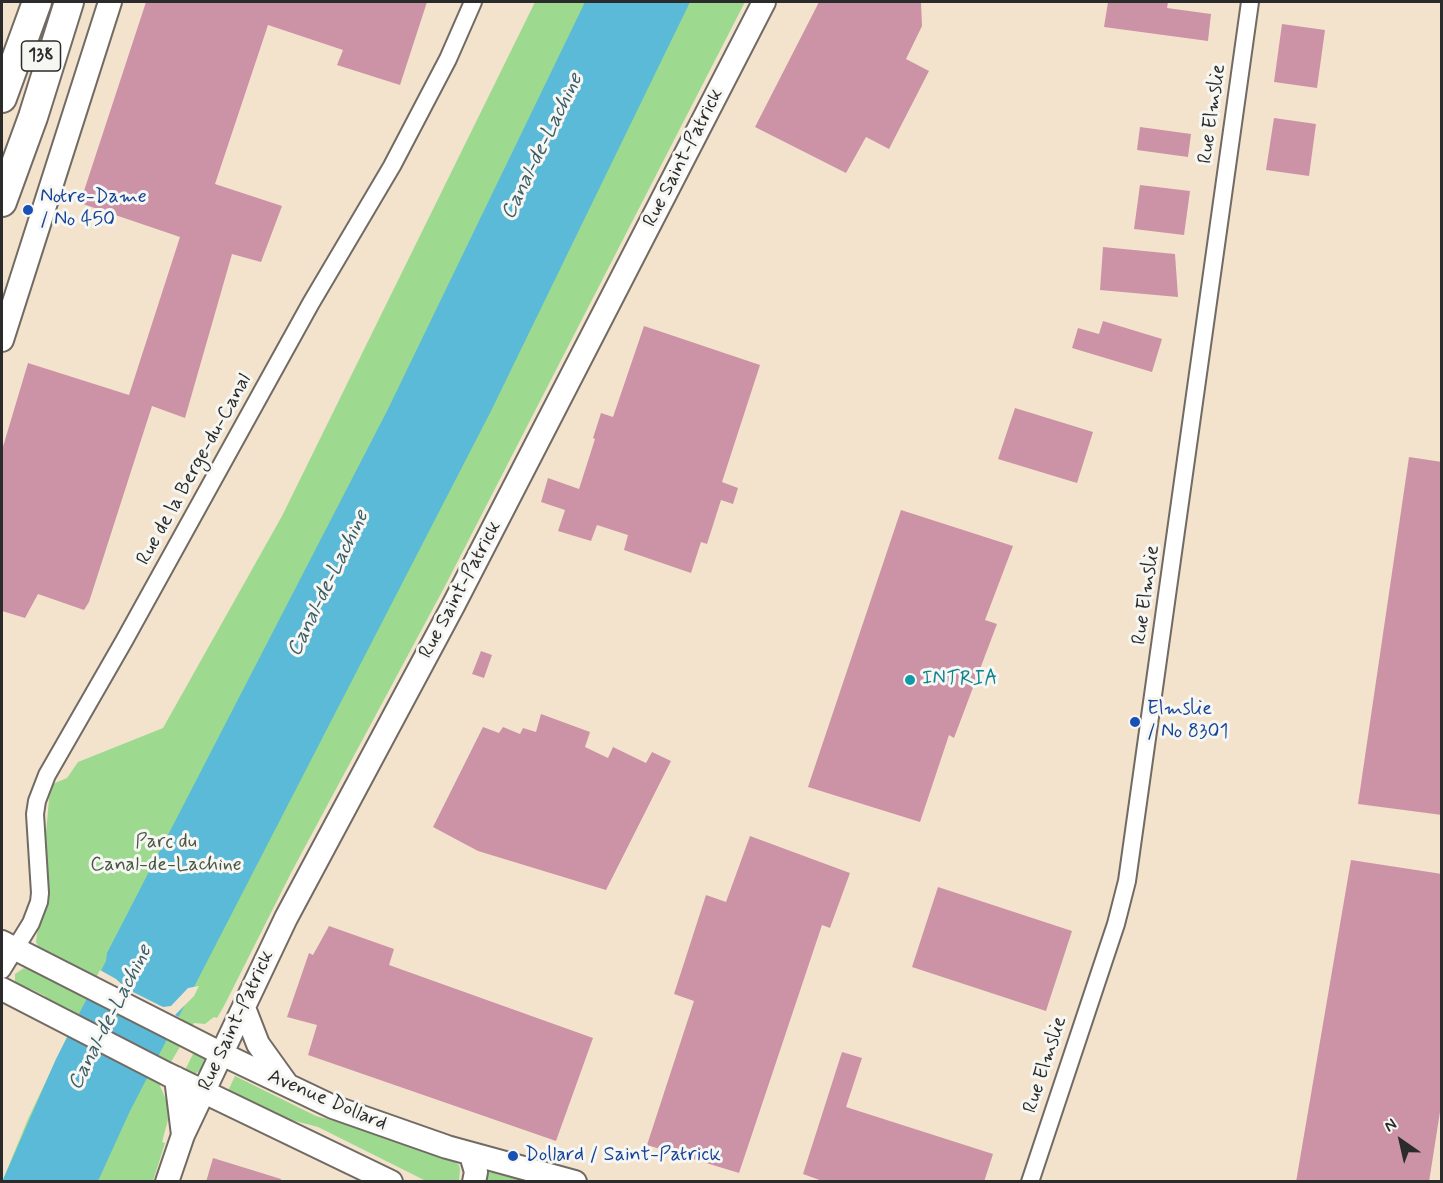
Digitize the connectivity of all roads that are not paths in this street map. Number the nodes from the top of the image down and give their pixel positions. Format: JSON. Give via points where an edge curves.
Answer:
{"nodes":[{"id":1,"x":37,"y":2,"type":"edge"},
{"id":2,"x":63,"y":2,"type":"edge"},
{"id":3,"x":69,"y":2,"type":"edge"},
{"id":4,"x":110,"y":2,"type":"edge"},
{"id":5,"x":473,"y":2,"type":"edge"},
{"id":6,"x":764,"y":2,"type":"edge"},
{"id":7,"x":1250,"y":2,"type":"edge"},
{"id":8,"x":2,"y":98,"type":"edge"},
{"id":9,"x":2,"y":154,"type":"edge"},
{"id":10,"x":2,"y":202,"type":"edge"},
{"id":11,"x":2,"y":340,"type":"edge"},
{"id":12,"x":8,"y":945,"type":"edge"},
{"id":13,"x":2,"y":970,"type":"edge"},
{"id":14,"x":2,"y":989,"type":"edge"},
{"id":15,"x":244,"y":1008,"type":"junction"},
{"id":16,"x":191,"y":1038,"type":"junction"},
{"id":17,"x":222,"y":1054,"type":"junction"},
{"id":18,"x":171,"y":1076,"type":"junction"},
{"id":19,"x":288,"y":1086,"type":"junction"},
{"id":20,"x":204,"y":1091,"type":"junction"},
{"id":21,"x":183,"y":1135,"type":"junction"},
{"id":22,"x":471,"y":1155,"type":"junction"},
{"id":23,"x":167,"y":1182,"type":"edge"},
{"id":24,"x":391,"y":1182,"type":"edge"},
{"id":25,"x":474,"y":1182,"type":"edge"},
{"id":26,"x":575,"y":1182,"type":"edge"},
{"id":27,"x":1030,"y":1182,"type":"edge"}],
"edges":[{"from":1,"to":8,"type":"highway"},
{"from":2,"to":9,"type":"highway","number":"138"},
{"from":3,"to":10,"type":"highway"},
{"from":4,"to":11,"type":"main road"},
{"from":5,"to":12,"type":"street","name":"Rue de la Berge-du-Canal","via":[[397,157],[311,303],[47,776],[35,814],[39,902],[35,915]]},
{"from":6,"to":15,"type":"main road","name":"Rue Saint-Patrick","via":[[449,614],[286,918]]},
{"from":7,"to":27,"type":"street","name":"Rue Elmslie","via":[[1127,881]]},
{"from":12,"to":13,"type":"street","name":"Rue de la Berge-du-Canal"},
{"from":12,"to":16,"type":"main road","name":"Avenue Dollard"},
{"from":14,"to":18,"type":"main road","name":"Avenue Dollard"},
{"from":15,"to":16,"type":"main road","via":[[219,1027]]},
{"from":15,"to":17,"type":"main road","name":"Rue Saint-Patrick"},
{"from":15,"to":19,"type":"main road","via":[[261,1050]]},
{"from":16,"to":17,"type":"main road","name":"Avenue Dollard"},
{"from":17,"to":19,"type":"main road","name":"Avenue Dollard"},
{"from":17,"to":20,"type":"main road","name":"Rue Saint-Patrick"},
{"from":18,"to":20,"type":"main road","name":"Avenue Dollard"},
{"from":18,"to":21,"type":"main road"},
{"from":19,"to":22,"type":"main road","name":"Avenue Dollard","via":[[349,1113]]},
{"from":20,"to":21,"type":"main road","name":"Rue Saint-Patrick"},
{"from":20,"to":24,"type":"main road","name":"Avenue Dollard"},
{"from":21,"to":23,"type":"main road","name":"Rue Saint-Patrick"},
{"from":22,"to":25,"type":"main road","via":[[476,1172]]},
{"from":22,"to":26,"type":"main road","name":"Avenue Dollard"}]}
